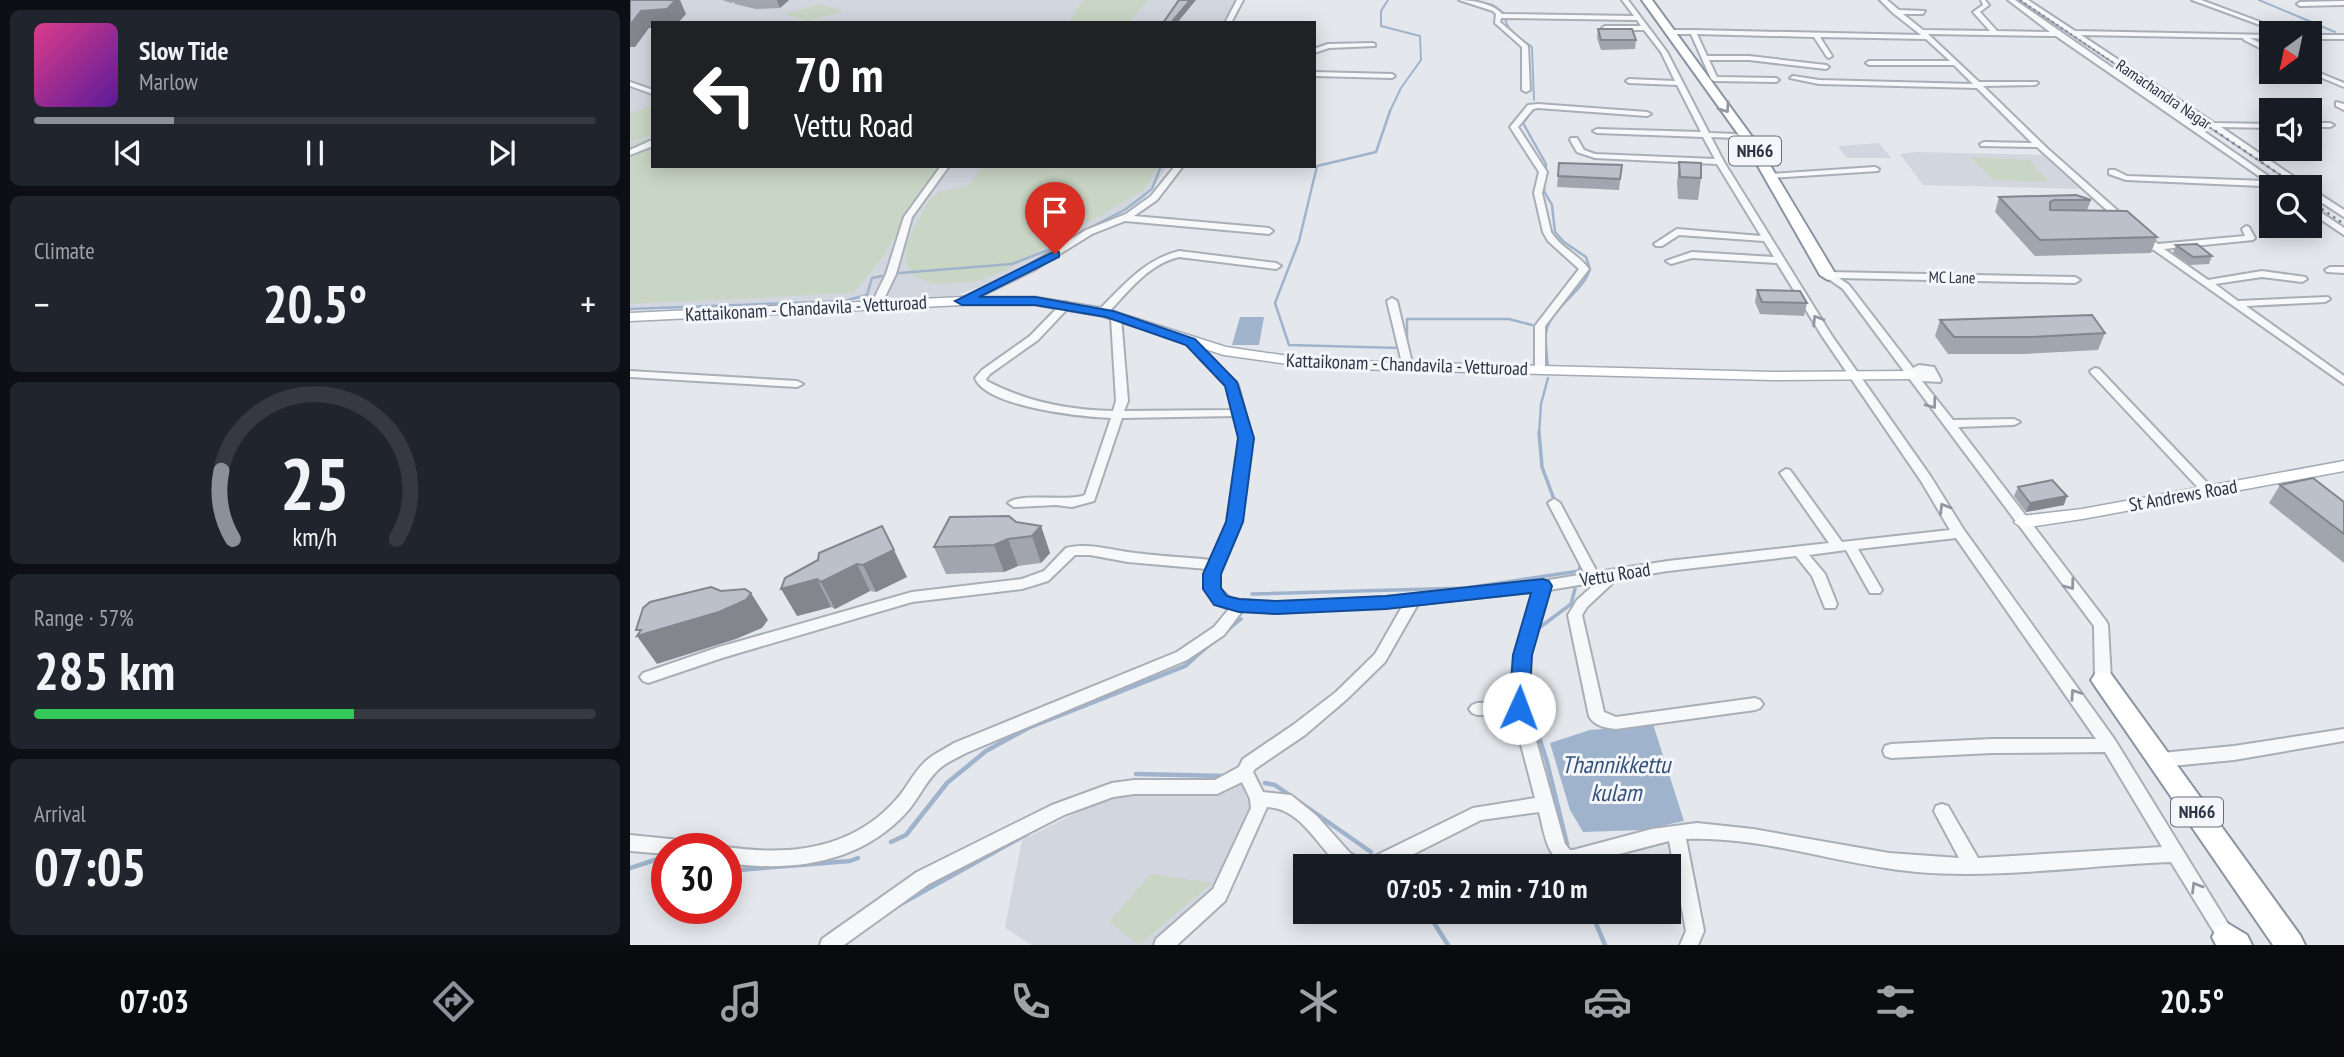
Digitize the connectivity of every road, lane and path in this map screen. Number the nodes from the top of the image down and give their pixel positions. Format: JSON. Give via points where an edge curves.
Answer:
{"nodes":[{"id":1,"x":1240,"y":0,"type":"edge"},
{"id":2,"x":1462,"y":0,"type":"edge"},
{"id":3,"x":1626,"y":0,"type":"edge"},
{"id":4,"x":1647,"y":0,"type":"edge"},
{"id":5,"x":1883,"y":0,"type":"edge"},
{"id":6,"x":2011,"y":0,"type":"edge"},
{"id":7,"x":2024,"y":0,"type":"edge"},
{"id":8,"x":2195,"y":0,"type":"edge"},
{"id":9,"x":1983,"y":2,"type":"edge"},
{"id":10,"x":2340,"y":3,"type":"edge"},
{"id":11,"x":2300,"y":4,"type":"dead end"},
{"id":12,"x":1895,"y":12,"type":"junction"},
{"id":13,"x":1923,"y":12,"type":"dead end"},
{"id":14,"x":2300,"y":12,"type":"dead end"},
{"id":15,"x":2344,"y":12,"type":"edge"},
{"id":16,"x":1500,"y":16,"type":"junction"},
{"id":17,"x":1229,"y":21,"type":"edge"},
{"id":18,"x":1642,"y":23,"type":"junction"},
{"id":19,"x":2169,"y":23,"type":"dead end"},
{"id":20,"x":2259,"y":23,"type":"edge"},
{"id":21,"x":1605,"y":28,"type":"edge"},
{"id":22,"x":2198,"y":28,"type":"dead end"},
{"id":23,"x":1671,"y":32,"type":"junction"},
{"id":24,"x":1693,"y":32,"type":"junction"},
{"id":25,"x":1994,"y":32,"type":"junction"},
{"id":26,"x":2072,"y":33,"type":"junction"},
{"id":27,"x":1760,"y":34,"type":"junction"},
{"id":28,"x":1924,"y":34,"type":"junction"},
{"id":29,"x":2057,"y":34,"type":"junction"},
{"id":30,"x":1816,"y":35,"type":"junction"},
{"id":31,"x":2182,"y":36,"type":"junction"},
{"id":32,"x":2213,"y":37,"type":"junction"},
{"id":33,"x":2243,"y":37,"type":"junction"},
{"id":34,"x":2259,"y":37,"type":"edge"},
{"id":35,"x":2322,"y":37,"type":"edge"},
{"id":36,"x":2344,"y":37,"type":"edge"},
{"id":37,"x":1373,"y":45,"type":"dead end"},
{"id":38,"x":2259,"y":45,"type":"edge"},
{"id":39,"x":1767,"y":46,"type":"dead end"},
{"id":40,"x":1316,"y":50,"type":"edge"},
{"id":41,"x":1829,"y":56,"type":"dead end"},
{"id":42,"x":1705,"y":58,"type":"junction"},
{"id":43,"x":1869,"y":63,"type":"dead end"},
{"id":44,"x":1956,"y":63,"type":"junction"},
{"id":45,"x":1826,"y":67,"type":"dead end"},
{"id":46,"x":1316,"y":74,"type":"edge"},
{"id":47,"x":1392,"y":76,"type":"dead end"},
{"id":48,"x":2322,"y":76,"type":"edge"},
{"id":49,"x":1793,"y":78,"type":"dead end"},
{"id":50,"x":1776,"y":80,"type":"dead end"},
{"id":51,"x":1629,"y":81,"type":"dead end"},
{"id":52,"x":1679,"y":83,"type":"junction"},
{"id":53,"x":2035,"y":83,"type":"dead end"},
{"id":54,"x":630,"y":84,"type":"edge"},
{"id":55,"x":1977,"y":85,"type":"junction"},
{"id":56,"x":2344,"y":85,"type":"edge"},
{"id":57,"x":1526,"y":90,"type":"dead end"},
{"id":58,"x":651,"y":91,"type":"edge"},
{"id":59,"x":1647,"y":114,"type":"dead end"},
{"id":60,"x":2211,"y":125,"type":"junction"},
{"id":61,"x":2322,"y":125,"type":"edge"},
{"id":62,"x":2330,"y":125,"type":"dead end"},
{"id":63,"x":2259,"y":126,"type":"edge"},
{"id":64,"x":1597,"y":131,"type":"dead end"},
{"id":65,"x":1706,"y":135,"type":"junction"},
{"id":66,"x":1736,"y":136,"type":"dead end"},
{"id":67,"x":1574,"y":140,"type":"dead end"},
{"id":68,"x":651,"y":144,"type":"edge"},
{"id":69,"x":1984,"y":144,"type":"dead end"},
{"id":70,"x":2039,"y":145,"type":"junction"},
{"id":71,"x":630,"y":153,"type":"edge"},
{"id":72,"x":1720,"y":162,"type":"junction"},
{"id":73,"x":944,"y":168,"type":"edge"},
{"id":74,"x":1177,"y":168,"type":"edge"},
{"id":75,"x":1875,"y":169,"type":"dead end"},
{"id":76,"x":2112,"y":172,"type":"dead end"},
{"id":77,"x":2261,"y":175,"type":"edge"},
{"id":78,"x":2287,"y":175,"type":"edge"},
{"id":79,"x":1770,"y":176,"type":"junction"},
{"id":80,"x":2259,"y":185,"type":"edge"},
{"id":81,"x":2322,"y":199,"type":"edge"},
{"id":82,"x":2344,"y":214,"type":"edge"},
{"id":83,"x":2322,"y":216,"type":"edge"},
{"id":84,"x":1125,"y":218,"type":"junction"},
{"id":85,"x":2112,"y":221,"type":"edge"},
{"id":86,"x":2124,"y":221,"type":"junction"},
{"id":87,"x":2246,"y":229,"type":"dead end"},
{"id":88,"x":1269,"y":231,"type":"dead end"},
{"id":89,"x":2344,"y":232,"type":"edge"},
{"id":90,"x":1769,"y":239,"type":"junction"},
{"id":91,"x":1659,"y":244,"type":"dead end"},
{"id":92,"x":2154,"y":247,"type":"junction"},
{"id":93,"x":1781,"y":260,"type":"junction"},
{"id":94,"x":1671,"y":261,"type":"dead end"},
{"id":95,"x":1276,"y":266,"type":"dead end"},
{"id":96,"x":2330,"y":270,"type":"dead end"},
{"id":97,"x":2344,"y":270,"type":"edge"},
{"id":98,"x":1828,"y":275,"type":"junction"},
{"id":99,"x":2302,"y":279,"type":"dead end"},
{"id":100,"x":2075,"y":280,"type":"dead end"},
{"id":101,"x":2205,"y":283,"type":"junction"},
{"id":102,"x":2325,"y":299,"type":"dead end"},
{"id":103,"x":962,"y":301,"type":"junction"},
{"id":104,"x":1392,"y":301,"type":"dead end"},
{"id":105,"x":2235,"y":304,"type":"junction"},
{"id":106,"x":876,"y":305,"type":"junction"},
{"id":107,"x":1066,"y":305,"type":"junction"},
{"id":108,"x":1103,"y":312,"type":"junction"},
{"id":109,"x":630,"y":317,"type":"edge"},
{"id":110,"x":1116,"y":317,"type":"junction"},
{"id":111,"x":1191,"y":342,"type":"junction"},
{"id":112,"x":1408,"y":367,"type":"junction"},
{"id":113,"x":1540,"y":368,"type":"junction"},
{"id":114,"x":2095,"y":371,"type":"dead end"},
{"id":115,"x":630,"y":374,"type":"edge"},
{"id":116,"x":1912,"y":374,"type":"junction"},
{"id":117,"x":1856,"y":376,"type":"junction"},
{"id":118,"x":2344,"y":381,"type":"edge"},
{"id":119,"x":797,"y":384,"type":"dead end"},
{"id":120,"x":1240,"y":413,"type":"junction"},
{"id":121,"x":1119,"y":414,"type":"junction"},
{"id":122,"x":2014,"y":422,"type":"dead end"},
{"id":123,"x":1948,"y":424,"type":"junction"},
{"id":124,"x":2344,"y":466,"type":"edge"},
{"id":125,"x":1786,"y":473,"type":"dead end"},
{"id":126,"x":2208,"y":491,"type":"junction"},
{"id":127,"x":1014,"y":503,"type":"dead end"},
{"id":128,"x":1554,"y":503,"type":"dead end"},
{"id":129,"x":2022,"y":522,"type":"junction"},
{"id":130,"x":1959,"y":533,"type":"junction"},
{"id":131,"x":1843,"y":545,"type":"junction"},
{"id":132,"x":1798,"y":550,"type":"junction"},
{"id":133,"x":1215,"y":565,"type":"junction"},
{"id":134,"x":1613,"y":574,"type":"junction"},
{"id":135,"x":1593,"y":577,"type":"junction"},
{"id":136,"x":1543,"y":586,"type":"junction"},
{"id":137,"x":1875,"y":590,"type":"dead end"},
{"id":138,"x":1414,"y":599,"type":"junction"},
{"id":139,"x":1830,"y":604,"type":"dead end"},
{"id":140,"x":1239,"y":606,"type":"junction"},
{"id":141,"x":648,"y":677,"type":"dead end"},
{"id":142,"x":2103,"y":680,"type":"joint"},
{"id":143,"x":1755,"y":704,"type":"dead end"},
{"id":144,"x":1519,"y":708,"type":"junction"},
{"id":145,"x":1477,"y":709,"type":"dead end"},
{"id":146,"x":2344,"y":735,"type":"edge"},
{"id":147,"x":2109,"y":745,"type":"junction"},
{"id":148,"x":1891,"y":751,"type":"dead end"},
{"id":149,"x":2161,"y":760,"type":"junction"},
{"id":150,"x":1245,"y":772,"type":"junction"},
{"id":151,"x":1258,"y":799,"type":"junction"},
{"id":152,"x":1546,"y":804,"type":"junction"},
{"id":153,"x":1942,"y":811,"type":"dead end"},
{"id":154,"x":1676,"y":834,"type":"junction"},
{"id":155,"x":630,"y":843,"type":"edge"},
{"id":156,"x":651,"y":845,"type":"edge"},
{"id":157,"x":2176,"y":854,"type":"junction"},
{"id":158,"x":742,"y":856,"type":"edge"},
{"id":159,"x":1973,"y":865,"type":"junction"},
{"id":160,"x":2232,"y":942,"type":"edge"},
{"id":161,"x":829,"y":945,"type":"edge"},
{"id":162,"x":1163,"y":945,"type":"edge"},
{"id":163,"x":1689,"y":945,"type":"edge"},
{"id":164,"x":2290,"y":945,"type":"edge"}],
"edges":[{"from":1,"to":17,"type":"street"},
{"from":2,"to":16,"type":"street","via":[[1495,10]]},
{"from":3,"to":18,"type":"street"},
{"from":4,"to":23,"type":"highway","number":"NH66"},
{"from":5,"to":12,"type":"street"},
{"from":6,"to":29,"type":"street"},
{"from":7,"to":26,"type":"street","name":"Ramachandra Nagar"},
{"from":8,"to":20,"type":"street"},
{"from":9,"to":25,"type":"street","via":[[1986,5],[1976,12]]},
{"from":10,"to":11,"type":"street"},
{"from":12,"to":13,"type":"street"},
{"from":12,"to":28,"type":"street"},
{"from":14,"to":15,"type":"street"},
{"from":16,"to":18,"type":"street"},
{"from":16,"to":57,"type":"street","via":[[1497,22],[1527,50]]},
{"from":18,"to":21,"type":"street"},
{"from":18,"to":52,"type":"street","via":[[1664,52]]},
{"from":19,"to":31,"type":"street"},
{"from":22,"to":32,"type":"street"},
{"from":23,"to":24,"type":"street"},
{"from":23,"to":79,"type":"highway","number":"NH66","one_way":true},
{"from":24,"to":27,"type":"street"},
{"from":24,"to":42,"type":"street"},
{"from":25,"to":28,"type":"street"},
{"from":25,"to":29,"type":"street"},
{"from":26,"to":31,"type":"street"},
{"from":26,"to":60,"type":"street","name":"Ramachandra Nagar"},
{"from":27,"to":30,"type":"street"},
{"from":27,"to":39,"type":"street"},
{"from":28,"to":30,"type":"street"},
{"from":28,"to":44,"type":"street"},
{"from":29,"to":77,"type":"street"},
{"from":30,"to":41,"type":"street"},
{"from":31,"to":32,"type":"street"},
{"from":32,"to":33,"type":"street"},
{"from":33,"to":34,"type":"street"},
{"from":33,"to":38,"type":"street"},
{"from":35,"to":36,"type":"street"},
{"from":37,"to":40,"type":"street"},
{"from":42,"to":45,"type":"street"},
{"from":42,"to":50,"type":"street","via":[[1714,79]]},
{"from":43,"to":44,"type":"street"},
{"from":44,"to":55,"type":"street"},
{"from":46,"to":47,"type":"street"},
{"from":48,"to":56,"type":"street"},
{"from":49,"to":55,"type":"street"},
{"from":51,"to":52,"type":"street"},
{"from":52,"to":65,"type":"street"},
{"from":53,"to":55,"type":"street"},
{"from":54,"to":58,"type":"street"},
{"from":55,"to":70,"type":"street"},
{"from":59,"to":113,"type":"street","via":[[1538,106],[1531,107],[1514,127],[1543,172],[1538,193],[1547,232],[1584,269],[1540,326]]},
{"from":60,"to":63,"type":"street"},
{"from":60,"to":78,"type":"street","name":"Ramachandra Nagar"},
{"from":61,"to":62,"type":"street"},
{"from":64,"to":65,"type":"street"},
{"from":65,"to":66,"type":"street"},
{"from":65,"to":72,"type":"street"},
{"from":67,"to":72,"type":"street","via":[[1581,152],[1595,156]]},
{"from":68,"to":71,"type":"street"},
{"from":69,"to":70,"type":"street"},
{"from":70,"to":86,"type":"street"},
{"from":72,"to":90,"type":"street"},
{"from":73,"to":106,"type":"street","via":[[908,217],[891,274]]},
{"from":74,"to":84,"type":"street","via":[[1154,198]]},
{"from":75,"to":79,"type":"street"},
{"from":76,"to":80,"type":"street","via":[[2126,178]]},
{"from":79,"to":98,"type":"highway","number":"NH66"},
{"from":81,"to":82,"type":"street"},
{"from":83,"to":89,"type":"street"},
{"from":84,"to":88,"type":"street"},
{"from":84,"to":103,"type":"street","via":[[1089,232],[1031,268]]},
{"from":85,"to":86,"type":"street"},
{"from":86,"to":92,"type":"street"},
{"from":87,"to":92,"type":"street","via":[[2250,238]]},
{"from":90,"to":91,"type":"street","via":[[1677,232]]},
{"from":90,"to":93,"type":"street"},
{"from":92,"to":101,"type":"street"},
{"from":93,"to":94,"type":"street","via":[[1692,255]]},
{"from":117,"to":93,"type":"street","one_way":true},
{"from":95,"to":108,"type":"street","via":[[1168,256],[1153,264]]},
{"from":96,"to":97,"type":"street"},
{"from":98,"to":100,"type":"street","name":"MC Lane"},
{"from":98,"to":116,"type":"street","via":[[1846,287]]},
{"from":99,"to":101,"type":"street","via":[[2262,274]]},
{"from":101,"to":105,"type":"street"},
{"from":102,"to":105,"type":"street"},
{"from":103,"to":106,"type":"main road","name":"Kattaikonam - Chandavila - Vetturoad"},
{"from":103,"to":107,"type":"main road","name":"Kattaikonam - Chandavila - Vetturoad"},
{"from":104,"to":112,"type":"street"},
{"from":105,"to":118,"type":"street"},
{"from":106,"to":109,"type":"main road","name":"Kattaikonam - Chandavila - Vetturoad"},
{"from":107,"to":108,"type":"main road","name":"Kattaikonam - Chandavila - Vetturoad"},
{"from":107,"to":121,"type":"street","via":[[1034,338],[986,372],[980,378],[982,383],[1053,409]]},
{"from":108,"to":110,"type":"main road","name":"Kattaikonam - Chandavila - Vetturoad"},
{"from":110,"to":111,"type":"main road","name":"Kattaikonam - Chandavila - Vetturoad"},
{"from":110,"to":121,"type":"street"},
{"from":111,"to":112,"type":"main road","name":"Kattaikonam - Chandavila - Vetturoad","via":[[1272,360]]},
{"from":111,"to":120,"type":"street","via":[[1232,385]]},
{"from":112,"to":113,"type":"main road","name":"Kattaikonam - Chandavila - Vetturoad"},
{"from":113,"to":117,"type":"main road","name":"Kattaikonam - Chandavila - Vetturoad"},
{"from":114,"to":126,"type":"street"},
{"from":115,"to":119,"type":"street"},
{"from":116,"to":117,"type":"main road","name":"Kattaikonam - Chandavila - Vetturoad"},
{"from":116,"to":123,"type":"street","one_way":true},
{"from":130,"to":117,"type":"street","one_way":true},
{"from":120,"to":121,"type":"street"},
{"from":120,"to":133,"type":"street","via":[[1246,438],[1234,522]]},
{"from":121,"to":127,"type":"street","via":[[1090,498],[1074,505]]},
{"from":122,"to":123,"type":"street"},
{"from":123,"to":129,"type":"street"},
{"from":124,"to":126,"type":"main road","name":"St Andrews Road"},
{"from":125,"to":131,"type":"street"},
{"from":126,"to":129,"type":"main road","name":"St Andrews Road"},
{"from":128,"to":135,"type":"street"},
{"from":129,"to":142,"type":"street","one_way":true,"via":[[2101,625]]},
{"from":130,"to":131,"type":"street","name":"Vettu Road"},
{"from":147,"to":130,"type":"street","one_way":true},
{"from":131,"to":132,"type":"street","name":"Vettu Road"},
{"from":131,"to":137,"type":"street"},
{"from":132,"to":134,"type":"street","name":"Vettu Road"},
{"from":132,"to":139,"type":"street","via":[[1818,574]]},
{"from":133,"to":140,"type":"street","via":[[1212,589],[1221,600]]},
{"from":133,"to":141,"type":"street","via":[[1071,551],[1043,578],[912,597]]},
{"from":134,"to":135,"type":"street","name":"Vettu Road"},
{"from":134,"to":143,"type":"street","via":[[1575,615],[1597,716],[1616,723]]},
{"from":135,"to":136,"type":"street","name":"Vettu Road"},
{"from":136,"to":138,"type":"street","name":"Vettu Road"},
{"from":136,"to":144,"type":"street","via":[[1522,655]]},
{"from":138,"to":140,"type":"street","name":"Vettu Road"},
{"from":138,"to":150,"type":"street","via":[[1380,658],[1299,730],[1257,757]]},
{"from":140,"to":158,"type":"street","via":[[1219,631],[1182,656],[934,763],[900,809],[867,836],[824,853],[787,860]]},
{"from":142,"to":149,"type":"highway","number":"NH66"},
{"from":144,"to":145,"type":"street"},
{"from":144,"to":152,"type":"street"},
{"from":146,"to":149,"type":"street"},
{"from":147,"to":148,"type":"street"},
{"from":147,"to":157,"type":"street"},
{"from":149,"to":164,"type":"highway","number":"NH66"},
{"from":150,"to":151,"type":"street"},
{"from":150,"to":161,"type":"street","via":[[1217,788],[1112,790],[1058,810],[923,878]]},
{"from":151,"to":152,"type":"street","via":[[1275,798],[1294,806],[1355,866],[1373,866],[1479,813]]},
{"from":151,"to":162,"type":"street","via":[[1259,808],[1219,895]]},
{"from":152,"to":154,"type":"street","via":[[1556,848],[1564,856],[1573,858]]},
{"from":153,"to":159,"type":"street"},
{"from":154,"to":159,"type":"street","via":[[1695,831],[1778,838],[1857,858]]},
{"from":154,"to":163,"type":"street","via":[[1695,931]]},
{"from":155,"to":156,"type":"street"},
{"from":157,"to":159,"type":"street"},
{"from":160,"to":157,"type":"street","one_way":true}]}
